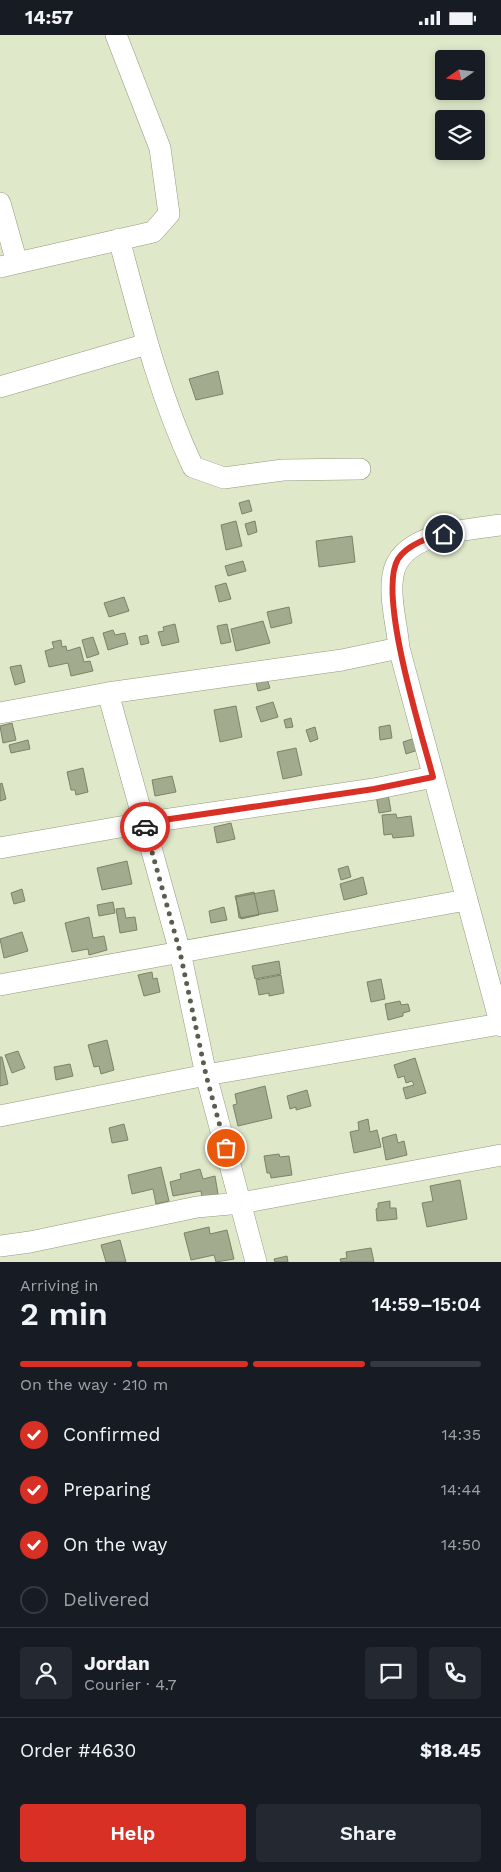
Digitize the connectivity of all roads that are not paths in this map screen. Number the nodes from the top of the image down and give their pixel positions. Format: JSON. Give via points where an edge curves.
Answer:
{"nodes":[{"id":1,"x":116,"y":35,"type":"edge"},
{"id":2,"x":0,"y":203,"type":"edge"},
{"id":3,"x":119,"y":239,"type":"junction"},
{"id":4,"x":9,"y":265,"type":"edge"},
{"id":5,"x":147,"y":344,"type":"junction"},
{"id":6,"x":0,"y":387,"type":"edge"},
{"id":7,"x":360,"y":469,"type":"dead end"},
{"id":8,"x":501,"y":525,"type":"edge"},
{"id":9,"x":399,"y":648,"type":"junction"},
{"id":10,"x":108,"y":693,"type":"junction"},
{"id":11,"x":0,"y":713,"type":"edge"},
{"id":12,"x":433,"y":777,"type":"junction"},
{"id":13,"x":143,"y":823,"type":"junction"},
{"id":14,"x":0,"y":848,"type":"edge"},
{"id":15,"x":466,"y":900,"type":"junction"},
{"id":16,"x":180,"y":952,"type":"junction"},
{"id":17,"x":0,"y":985,"type":"edge"},
{"id":18,"x":501,"y":1025,"type":"edge"},
{"id":19,"x":206,"y":1075,"type":"junction"},
{"id":20,"x":0,"y":1116,"type":"edge"},
{"id":21,"x":501,"y":1155,"type":"edge"},
{"id":22,"x":241,"y":1203,"type":"junction"},
{"id":23,"x":0,"y":1246,"type":"edge"},
{"id":24,"x":256,"y":1262,"type":"edge"}],
"edges":[{"from":1,"to":3,"type":"street","via":[[160,148],[169,214],[154,232]]},
{"from":2,"to":4,"type":"street"},
{"from":3,"to":4,"type":"street"},
{"from":3,"to":5,"type":"street"},
{"from":5,"to":6,"type":"street"},
{"from":5,"to":7,"type":"street","via":[[177,433],[193,467],[224,478],[283,470]]},
{"from":8,"to":9,"type":"street","via":[[431,537],[399,558],[393,575],[393,593]]},
{"from":9,"to":10,"type":"street","via":[[342,660]]},
{"from":9,"to":12,"type":"street"},
{"from":10,"to":11,"type":"street"},
{"from":10,"to":13,"type":"street"},
{"from":12,"to":13,"type":"street"},
{"from":12,"to":15,"type":"street"},
{"from":13,"to":14,"type":"street"},
{"from":13,"to":16,"type":"street"},
{"from":15,"to":16,"type":"street"},
{"from":15,"to":18,"type":"street"},
{"from":16,"to":17,"type":"street"},
{"from":16,"to":19,"type":"street"},
{"from":18,"to":19,"type":"street"},
{"from":19,"to":20,"type":"street"},
{"from":19,"to":22,"type":"street"},
{"from":21,"to":22,"type":"street"},
{"from":22,"to":23,"type":"street","via":[[197,1207]]},
{"from":22,"to":24,"type":"street"}]}
